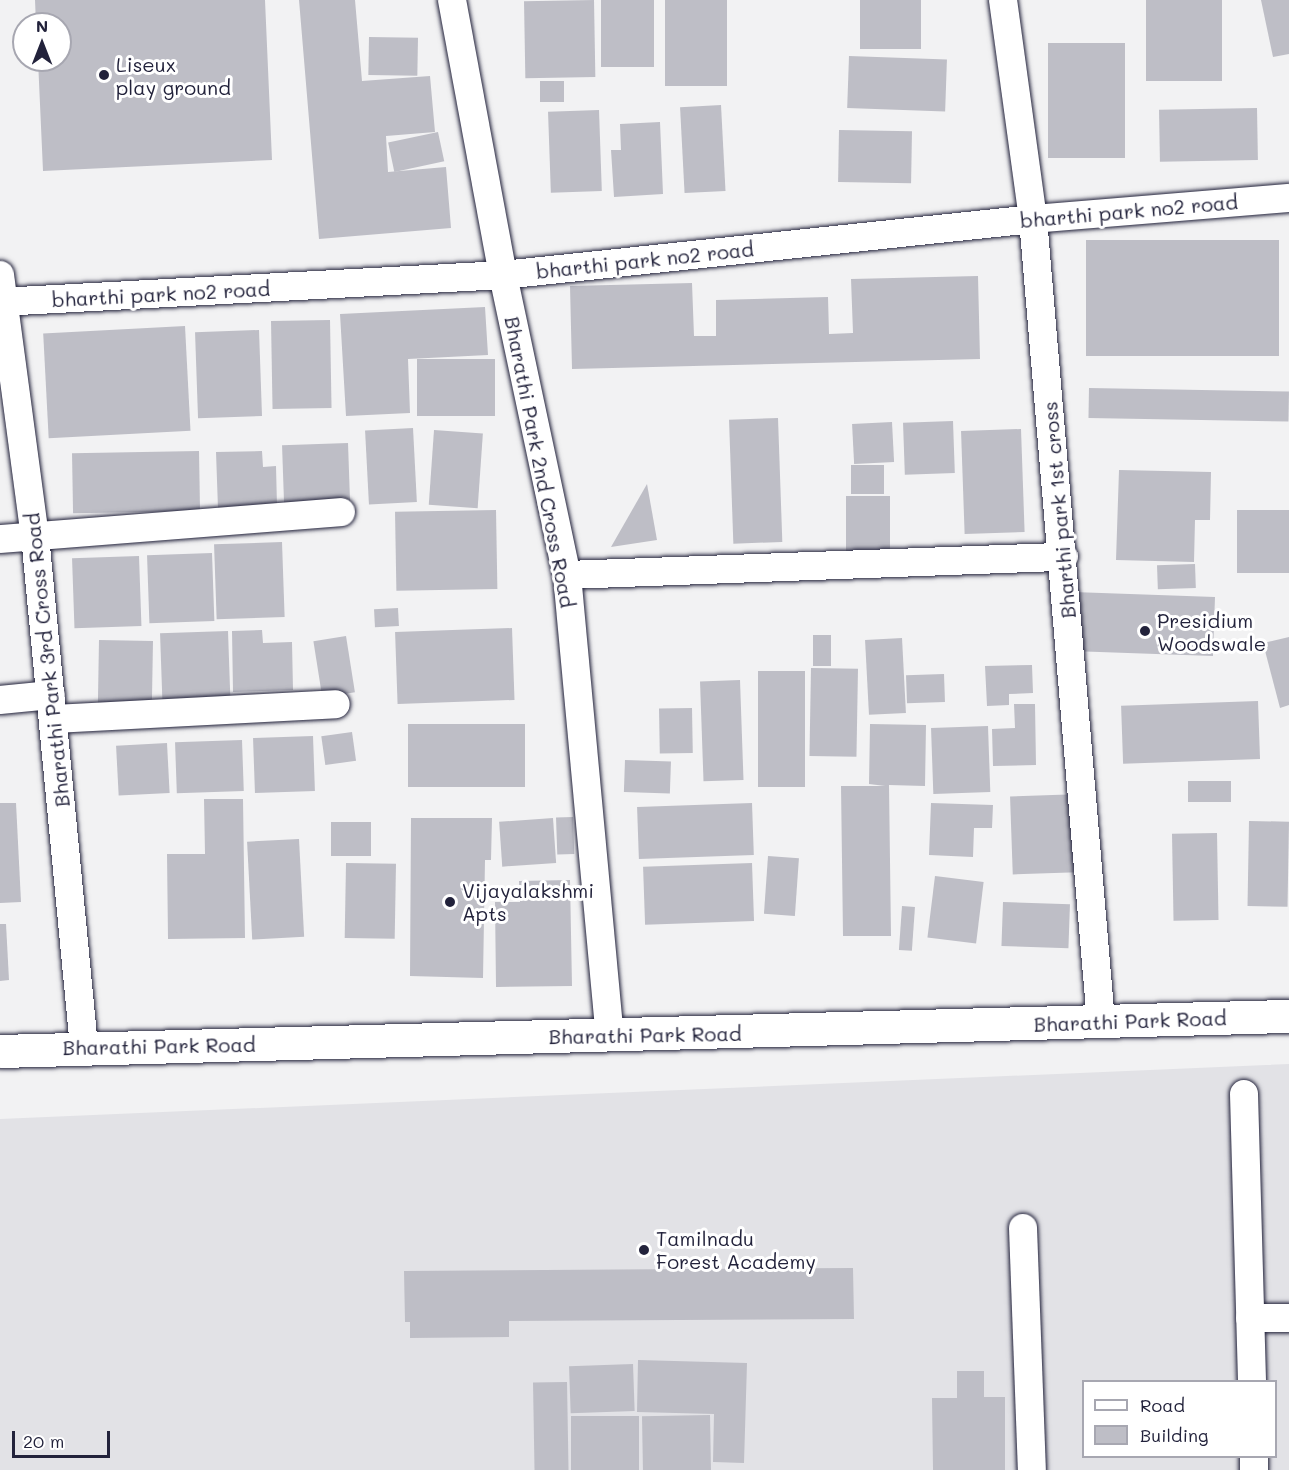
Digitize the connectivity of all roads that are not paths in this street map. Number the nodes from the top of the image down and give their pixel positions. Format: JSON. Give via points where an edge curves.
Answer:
{"nodes":[{"id":1,"x":452,"y":0,"type":"edge"},
{"id":2,"x":1003,"y":0,"type":"edge"},
{"id":3,"x":1289,"y":198,"type":"edge"},
{"id":4,"x":1033,"y":219,"type":"junction"},
{"id":5,"x":502,"y":275,"type":"junction"},
{"id":6,"x":1,"y":293,"type":"edge"},
{"id":7,"x":341,"y":512,"type":"dead end"},
{"id":8,"x":35,"y":536,"type":"junction"},
{"id":9,"x":0,"y":539,"type":"edge"},
{"id":10,"x":1064,"y":557,"type":"junction"},
{"id":11,"x":567,"y":575,"type":"junction"},
{"id":12,"x":0,"y":700,"type":"edge"},
{"id":13,"x":336,"y":704,"type":"dead end"},
{"id":14,"x":52,"y":707,"type":"junction"},
{"id":15,"x":1289,"y":1016,"type":"edge"},
{"id":16,"x":1101,"y":1022,"type":"junction"},
{"id":17,"x":610,"y":1036,"type":"junction"},
{"id":18,"x":84,"y":1047,"type":"junction"},
{"id":19,"x":0,"y":1051,"type":"edge"},
{"id":20,"x":1244,"y":1094,"type":"dead end"},
{"id":21,"x":1023,"y":1228,"type":"dead end"},
{"id":22,"x":1250,"y":1318,"type":"junction"},
{"id":23,"x":1289,"y":1318,"type":"edge"},
{"id":24,"x":1252,"y":1380,"type":"edge"},
{"id":25,"x":1032,"y":1470,"type":"edge"}],
"edges":[{"from":1,"to":5,"type":"street","name":"Bharathi Park 2nd Cross Road"},
{"from":2,"to":4,"type":"street","name":"Bharthi park 1st cross"},
{"from":3,"to":4,"type":"street","name":"bharthi park no2 road"},
{"from":4,"to":5,"type":"street","name":"bharthi park no2 road"},
{"from":4,"to":10,"type":"street","name":"Bharthi park 1st cross"},
{"from":5,"to":6,"type":"street","name":"bharthi park no2 road"},
{"from":5,"to":11,"type":"street","name":"Bharathi Park 2nd Cross Road"},
{"from":6,"to":8,"type":"street","name":"Bharathi Park 3rd Cross Road"},
{"from":7,"to":8,"type":"street"},
{"from":8,"to":9,"type":"street"},
{"from":8,"to":14,"type":"street","name":"Bharathi Park 3rd Cross Road"},
{"from":10,"to":11,"type":"street"},
{"from":10,"to":16,"type":"street","name":"Bharthi park 1st cross"},
{"from":11,"to":17,"type":"street","name":"Bharathi Park 2nd Cross Road"},
{"from":12,"to":14,"type":"street"},
{"from":13,"to":14,"type":"street"},
{"from":14,"to":18,"type":"street","name":"Bharathi Park 3rd Cross Road"},
{"from":15,"to":16,"type":"main road","name":"Bharathi Park Road"},
{"from":16,"to":17,"type":"main road","name":"Bharathi Park Road"},
{"from":17,"to":18,"type":"main road","name":"Bharathi Park Road"},
{"from":18,"to":19,"type":"main road","name":"Bharathi Park Road"},
{"from":20,"to":22,"type":"street"},
{"from":21,"to":25,"type":"street"},
{"from":22,"to":23,"type":"street"},
{"from":22,"to":24,"type":"street"}]}
